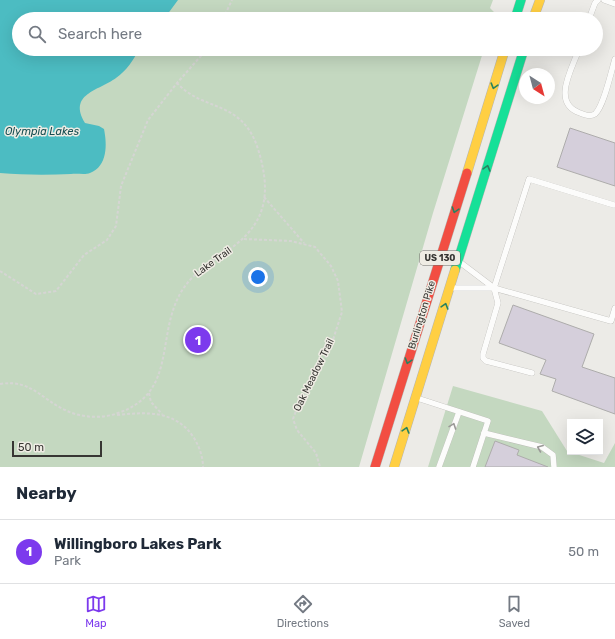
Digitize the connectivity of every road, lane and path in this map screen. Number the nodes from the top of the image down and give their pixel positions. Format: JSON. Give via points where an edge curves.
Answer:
{"nodes":[{"id":1,"x":232,"y":0,"type":"edge"},
{"id":2,"x":521,"y":0,"type":"edge"},
{"id":3,"x":540,"y":0,"type":"edge"},
{"id":4,"x":598,"y":0,"type":"edge"},
{"id":5,"x":604,"y":0,"type":"edge"},
{"id":6,"x":615,"y":4,"type":"edge"},
{"id":7,"x":226,"y":12,"type":"edge"},
{"id":8,"x":517,"y":12,"type":"edge"},
{"id":9,"x":536,"y":12,"type":"edge"},
{"id":10,"x":591,"y":12,"type":"edge"},
{"id":11,"x":201,"y":56,"type":"edge"},
{"id":12,"x":503,"y":56,"type":"edge"},
{"id":13,"x":522,"y":56,"type":"edge"},
{"id":14,"x":577,"y":56,"type":"edge"},
{"id":15,"x":615,"y":59,"type":"edge"},
{"id":16,"x":177,"y":83,"type":"junction"},
{"id":17,"x":264,"y":197,"type":"junction"},
{"id":18,"x":614,"y":205,"type":"dead end"},
{"id":19,"x":244,"y":239,"type":"junction"},
{"id":20,"x":304,"y":244,"type":"junction"},
{"id":21,"x":459,"y":261,"type":"junction"},
{"id":22,"x":0,"y":271,"type":"edge"},
{"id":23,"x":450,"y":288,"type":"junction"},
{"id":24,"x":494,"y":288,"type":"junction"},
{"id":25,"x":615,"y":308,"type":"edge"},
{"id":26,"x":532,"y":373,"type":"dead end"},
{"id":27,"x":0,"y":384,"type":"edge"},
{"id":28,"x":149,"y":392,"type":"junction"},
{"id":29,"x":416,"y":397,"type":"junction"},
{"id":30,"x":459,"y":412,"type":"junction"},
{"id":31,"x":162,"y":415,"type":"junction"},
{"id":32,"x":110,"y":416,"type":"junction"},
{"id":33,"x":484,"y":433,"type":"junction"},
{"id":34,"x":204,"y":467,"type":"edge"},
{"id":35,"x":320,"y":467,"type":"edge"},
{"id":36,"x":375,"y":467,"type":"edge"},
{"id":37,"x":394,"y":467,"type":"edge"},
{"id":38,"x":439,"y":467,"type":"edge"},
{"id":39,"x":473,"y":467,"type":"edge"},
{"id":40,"x":554,"y":467,"type":"edge"}],
"edges":[{"from":1,"to":7,"type":"path"},
{"from":2,"to":8,"type":"highway"},
{"from":3,"to":9,"type":"highway"},
{"from":4,"to":10,"type":"lane"},
{"from":5,"to":6,"type":"lane"},
{"from":11,"to":16,"type":"path"},
{"from":12,"to":36,"type":"highway","name":"Burlington Pike","number":"US 130","one_way":true},
{"from":21,"to":13,"type":"highway","name":"Burlington Pike","number":"US 130","one_way":true},
{"from":14,"to":15,"type":"lane","via":[[565,90],[566,102],[572,110],[589,116],[600,106]]},
{"from":16,"to":17,"type":"path","name":"Lake Trail","via":[[191,95],[230,111],[247,129],[258,150],[264,178]]},
{"from":16,"to":22,"type":"path","via":[[148,120],[121,186],[116,226],[107,240],[84,255],[56,291],[36,294]]},
{"from":17,"to":19,"type":"path","name":"Lake Trail","via":[[255,224]]},
{"from":17,"to":20,"type":"path","name":"Oak Meadow Trail"},
{"from":18,"to":24,"type":"lane","via":[[529,179]]},
{"from":19,"to":20,"type":"path","name":"Oak Meadow Trail"},
{"from":19,"to":28,"type":"path","name":"Lake Trail","via":[[192,276],[180,292],[167,326],[161,372]]},
{"from":20,"to":35,"type":"path","name":"Oak Meadow Trail","via":[[315,247],[331,266],[338,280],[342,312],[330,349],[293,419],[297,430],[316,453]]},
{"from":21,"to":23,"type":"highway","name":"Burlington Pike","number":"US 130"},
{"from":21,"to":24,"type":"lane"},
{"from":23,"to":24,"type":"lane"},
{"from":29,"to":23,"type":"highway","name":"Burlington Pike","number":"US 130","one_way":true},
{"from":24,"to":25,"type":"lane","via":[[611,320]]},
{"from":24,"to":26,"type":"lane","via":[[498,303],[483,358]]},
{"from":27,"to":32,"type":"path","name":"Lake Trail","via":[[13,383],[36,390],[72,413]]},
{"from":28,"to":31,"type":"path","via":[[151,402]]},
{"from":28,"to":32,"type":"path","name":"Lake Trail","via":[[128,409]]},
{"from":29,"to":30,"type":"lane"},
{"from":37,"to":29,"type":"highway","name":"Burlington Pike","number":"US 130","one_way":true},
{"from":30,"to":33,"type":"lane","via":[[488,421]]},
{"from":38,"to":30,"type":"lane","one_way":true},
{"from":31,"to":32,"type":"path"},
{"from":31,"to":34,"type":"path","via":[[179,421],[190,432],[198,444]]},
{"from":33,"to":39,"type":"lane"},
{"from":40,"to":33,"type":"lane","one_way":true,"via":[[553,455],[542,447]]}]}
